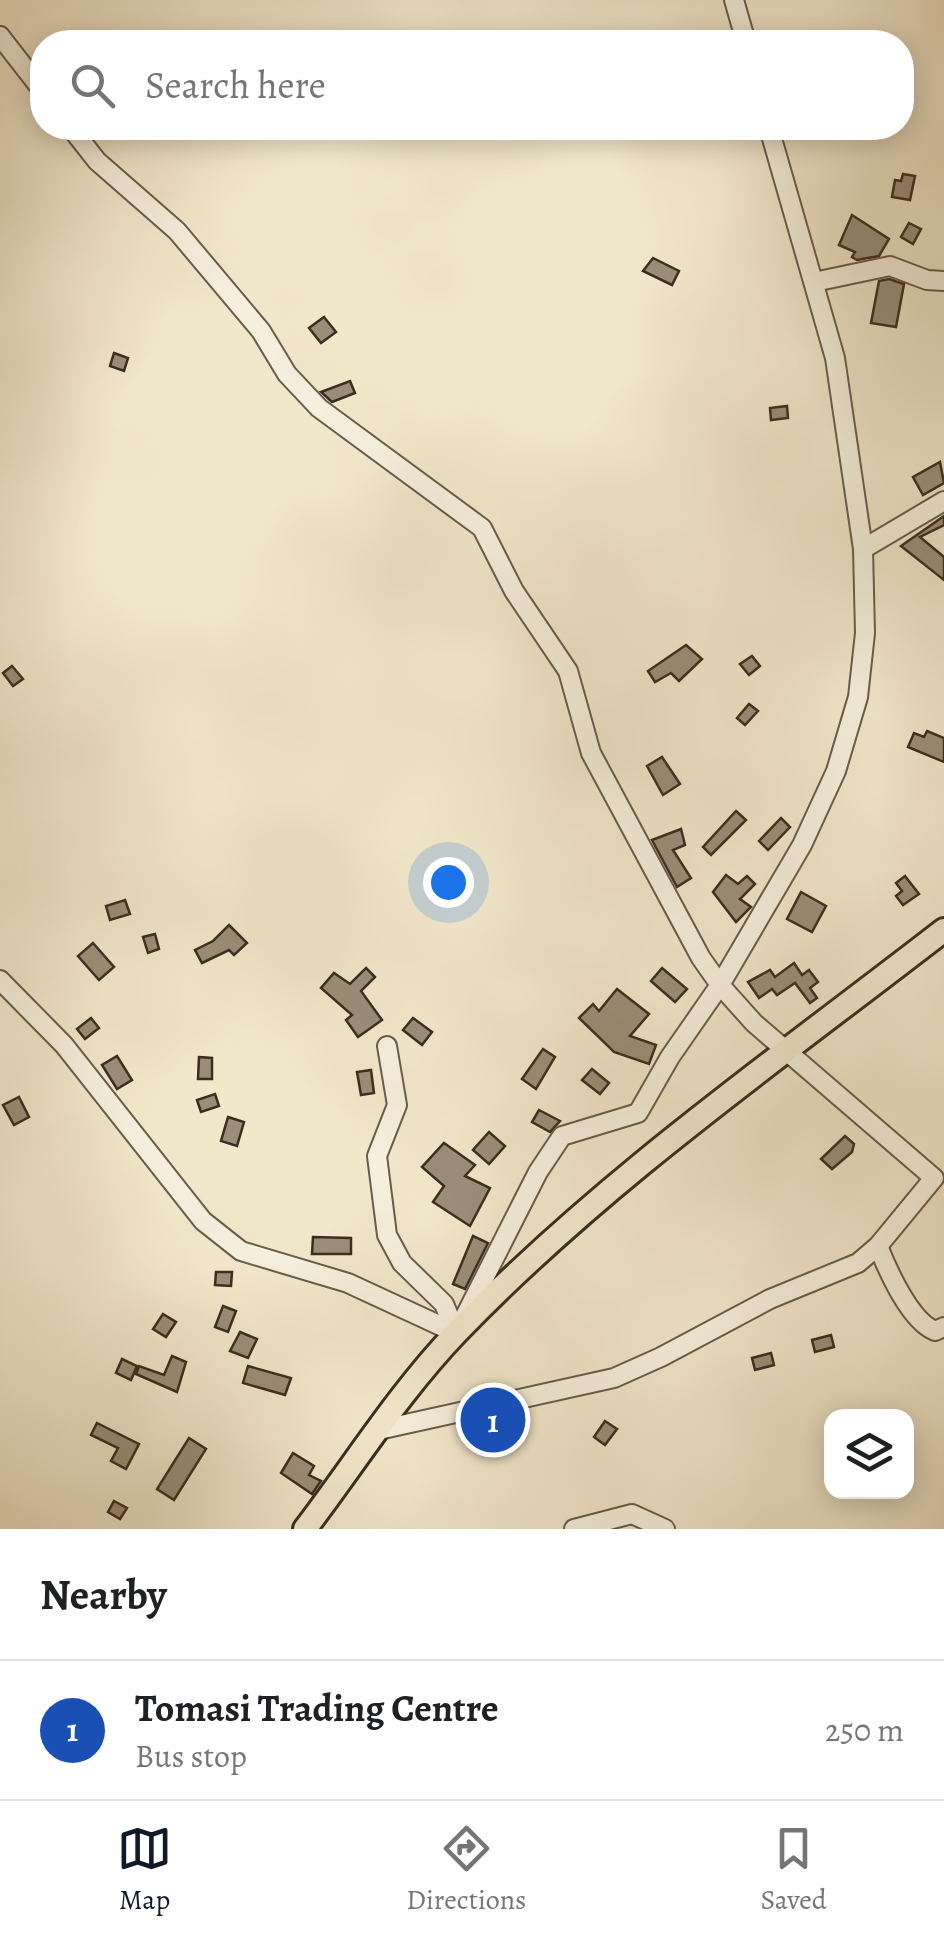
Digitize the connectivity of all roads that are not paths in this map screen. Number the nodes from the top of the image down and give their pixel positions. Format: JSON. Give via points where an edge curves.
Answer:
{"nodes":[{"id":1,"x":734,"y":0,"type":"edge"},
{"id":2,"x":743,"y":30,"type":"edge"},
{"id":3,"x":0,"y":36,"type":"edge"},
{"id":4,"x":30,"y":75,"type":"edge"},
{"id":5,"x":81,"y":140,"type":"edge"},
{"id":6,"x":772,"y":140,"type":"edge"},
{"id":7,"x":944,"y":281,"type":"edge"},
{"id":8,"x":814,"y":282,"type":"junction"},
{"id":9,"x":944,"y":501,"type":"edge"},
{"id":10,"x":863,"y":550,"type":"junction"},
{"id":11,"x":944,"y":930,"type":"edge"},
{"id":12,"x":0,"y":980,"type":"edge"},
{"id":13,"x":720,"y":985,"type":"junction"},
{"id":14,"x":387,"y":1046,"type":"dead end"},
{"id":15,"x":790,"y":1050,"type":"junction"},
{"id":16,"x":941,"y":1176,"type":"edge"},
{"id":17,"x":878,"y":1246,"type":"junction"},
{"id":18,"x":944,"y":1327,"type":"edge"},
{"id":19,"x":456,"y":1334,"type":"junction"},
{"id":20,"x":374,"y":1431,"type":"junction"},
{"id":21,"x":305,"y":1529,"type":"edge"},
{"id":22,"x":574,"y":1529,"type":"edge"},
{"id":23,"x":665,"y":1529,"type":"edge"}],
"edges":[{"from":1,"to":2,"type":"street"},
{"from":3,"to":4,"type":"street"},
{"from":5,"to":13,"type":"street","via":[[178,231],[319,408],[482,528],[514,591],[568,671],[590,753]]},
{"from":6,"to":8,"type":"street"},
{"from":7,"to":8,"type":"street","via":[[890,266]]},
{"from":8,"to":10,"type":"street","via":[[834,358]]},
{"from":9,"to":10,"type":"street"},
{"from":10,"to":13,"type":"street","via":[[860,681],[836,772],[802,845]]},
{"from":11,"to":15,"type":"main road"},
{"from":12,"to":19,"type":"street","via":[[64,1044],[203,1221],[241,1251],[348,1282]]},
{"from":13,"to":15,"type":"street"},
{"from":13,"to":19,"type":"street","via":[[638,1114],[562,1136]]},
{"from":14,"to":19,"type":"street","via":[[397,1105],[377,1156],[387,1236],[402,1263],[444,1304]]},
{"from":15,"to":16,"type":"street"},
{"from":15,"to":19,"type":"main road","via":[[586,1208]]},
{"from":16,"to":17,"type":"street"},
{"from":17,"to":18,"type":"street","via":[[896,1290],[926,1328]]},
{"from":17,"to":20,"type":"street","via":[[833,1275],[770,1299],[614,1378]]},
{"from":19,"to":20,"type":"main road"},
{"from":20,"to":21,"type":"main road"},
{"from":22,"to":23,"type":"street","via":[[632,1514]]}]}
